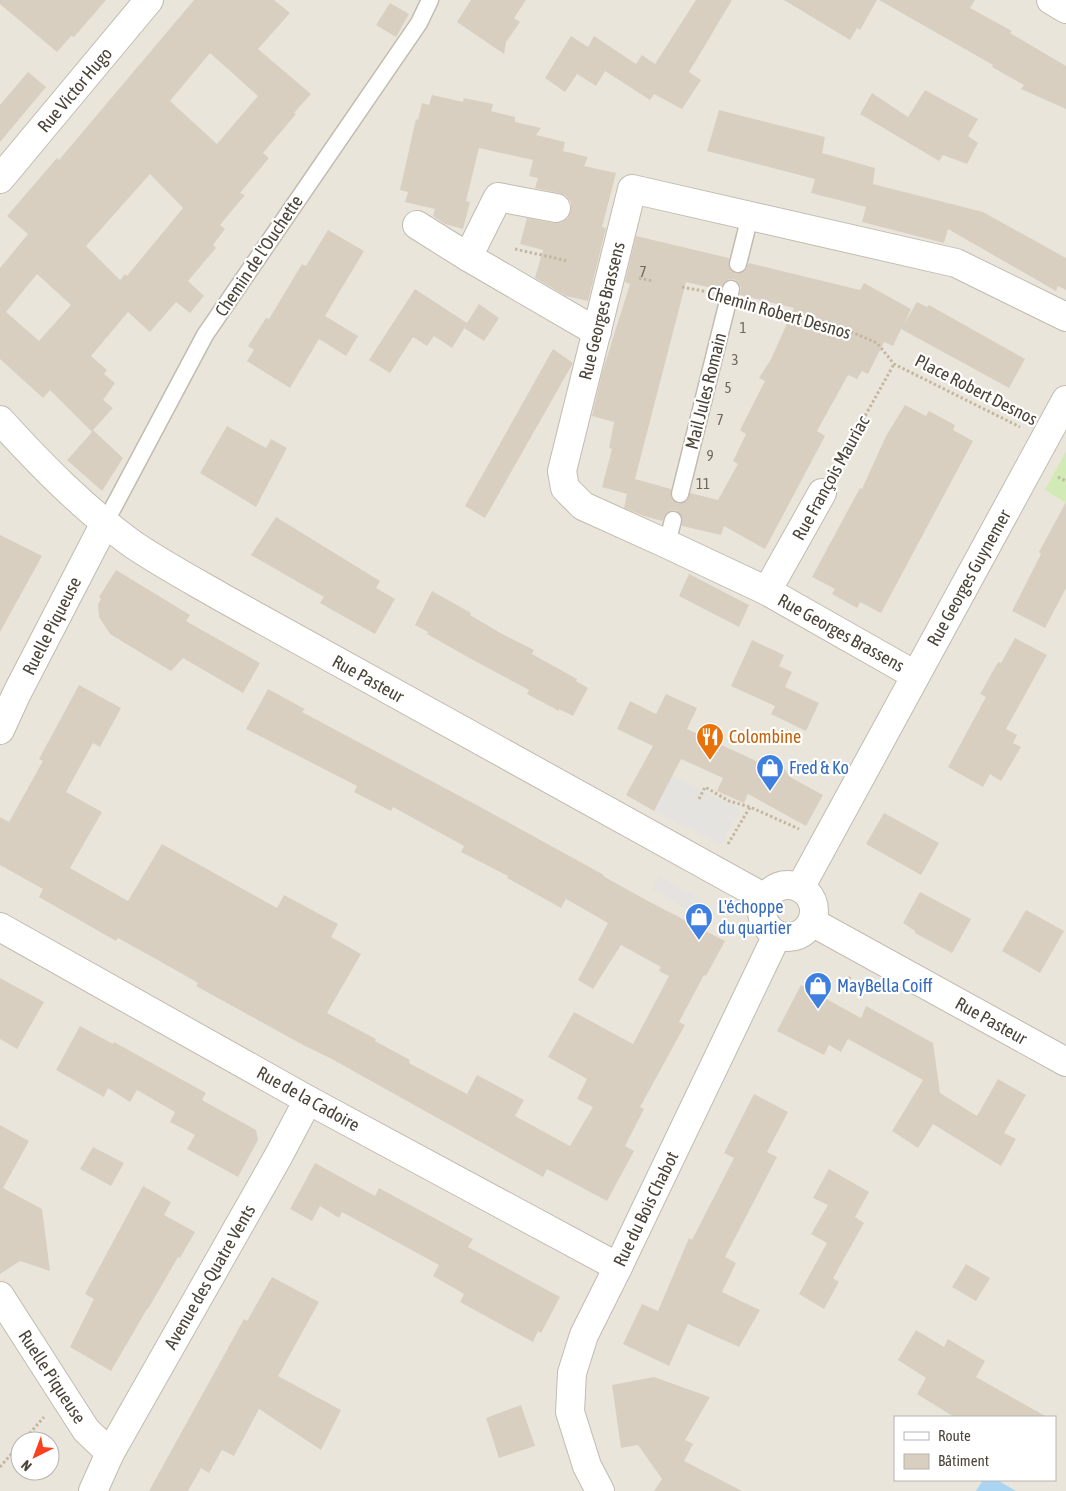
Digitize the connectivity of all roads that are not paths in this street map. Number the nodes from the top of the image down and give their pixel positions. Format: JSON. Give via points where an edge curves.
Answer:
{"nodes":[{"id":1,"x":149,"y":0,"type":"edge"},
{"id":2,"x":430,"y":0,"type":"edge"},
{"id":3,"x":1051,"y":0,"type":"edge"},
{"id":4,"x":1066,"y":9,"type":"edge"},
{"id":5,"x":0,"y":180,"type":"edge"},
{"id":6,"x":556,"y":208,"type":"dead end"},
{"id":7,"x":750,"y":216,"type":"junction"},
{"id":8,"x":417,"y":225,"type":"dead end"},
{"id":9,"x":468,"y":257,"type":"junction"},
{"id":10,"x":738,"y":264,"type":"dead end"},
{"id":11,"x":730,"y":293,"type":"road end"},
{"id":12,"x":1066,"y":317,"type":"edge"},
{"id":13,"x":596,"y":332,"type":"junction"},
{"id":14,"x":1066,"y":400,"type":"edge"},
{"id":15,"x":0,"y":420,"type":"edge"},
{"id":16,"x":822,"y":492,"type":"road end"},
{"id":17,"x":680,"y":494,"type":"dead end"},
{"id":18,"x":105,"y":523,"type":"junction"},
{"id":19,"x":767,"y":591,"type":"junction"},
{"id":20,"x":915,"y":675,"type":"junction"},
{"id":21,"x":0,"y":730,"type":"edge"},
{"id":22,"x":800,"y":888,"type":"junction"},
{"id":23,"x":765,"y":898,"type":"junction"},
{"id":24,"x":812,"y":922,"type":"junction"},
{"id":25,"x":0,"y":927,"type":"edge"},
{"id":26,"x":777,"y":935,"type":"junction"},
{"id":27,"x":1066,"y":1062,"type":"edge"},
{"id":28,"x":308,"y":1100,"type":"junction"},
{"id":29,"x":618,"y":1267,"type":"junction"},
{"id":30,"x":0,"y":1296,"type":"edge"},
{"id":31,"x":110,"y":1453,"type":"junction"},
{"id":32,"x":92,"y":1491,"type":"edge"},
{"id":33,"x":600,"y":1491,"type":"edge"}],
"edges":[{"from":1,"to":5,"type":"street","name":"Rue Victor Hugo"},
{"from":2,"to":18,"type":"lane","name":"Chemin de l'Ouchette","via":[[419,24],[205,335]]},
{"from":3,"to":4,"type":"street"},
{"from":6,"to":9,"type":"street","via":[[498,197]]},
{"from":7,"to":10,"type":"lane"},
{"from":7,"to":12,"type":"street","name":"Rue Georges Brassens","via":[[956,264]]},
{"from":7,"to":13,"type":"street","name":"Rue Georges Brassens","via":[[632,189]]},
{"from":8,"to":9,"type":"street"},
{"from":9,"to":13,"type":"street"},
{"from":11,"to":17,"type":"lane","name":"Mail Jules Romain"},
{"from":13,"to":19,"type":"street","name":"Rue Georges Brassens","via":[[562,471],[565,488],[583,506],[670,532]]},
{"from":14,"to":20,"type":"street","name":"Rue Georges Guynemer"},
{"from":15,"to":18,"type":"street","name":"Rue Pasteur","via":[[72,495]]},
{"from":16,"to":19,"type":"street","name":"Rue François Mauriac"},
{"from":18,"to":21,"type":"street","name":"Ruelle Piqueuse"},
{"from":18,"to":23,"type":"street","name":"Rue Pasteur","via":[[223,598]]},
{"from":19,"to":20,"type":"street","name":"Rue Georges Brassens"},
{"from":20,"to":22,"type":"street","name":"Rue Georges Guynemer"},
{"from":22,"to":23,"type":"street","via":[[782,885]]},
{"from":22,"to":24,"type":"street","via":[[813,904]]},
{"from":23,"to":26,"type":"street","via":[[762,907],[764,922]]},
{"from":24,"to":26,"type":"street","via":[[794,937]]},
{"from":24,"to":27,"type":"street","name":"Rue Pasteur"},
{"from":25,"to":28,"type":"street","name":"Rue de la Cadoire"},
{"from":26,"to":29,"type":"street","name":"Rue du Bois Chabot"},
{"from":28,"to":29,"type":"street","name":"Rue de la Cadoire"},
{"from":28,"to":31,"type":"street","name":"Avenue des Quatre Vents"},
{"from":29,"to":33,"type":"street","name":"Rue du Bois Chabot","via":[[584,1335],[572,1372],[570,1412],[587,1466]]},
{"from":30,"to":31,"type":"street","name":"Ruelle Piqueuse","via":[[86,1430]]},
{"from":31,"to":32,"type":"street","name":"Avenue des Quatre Vents"}]}
